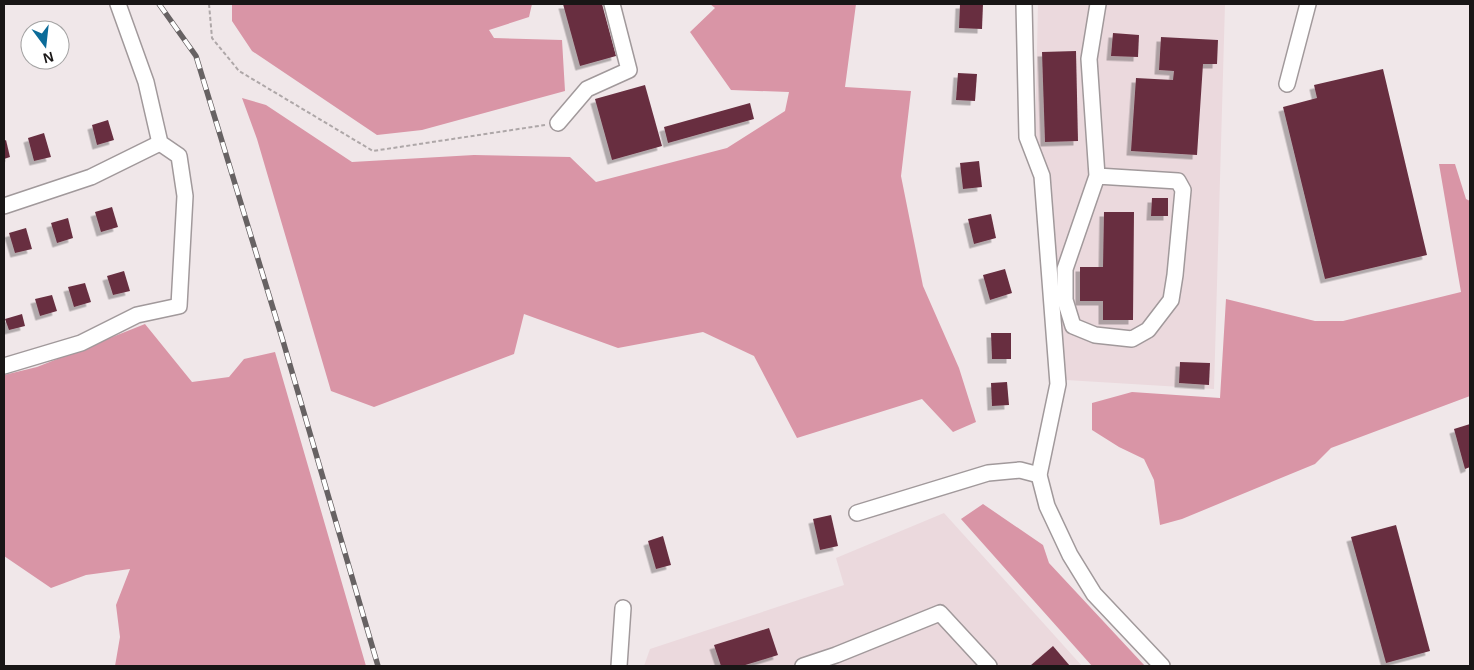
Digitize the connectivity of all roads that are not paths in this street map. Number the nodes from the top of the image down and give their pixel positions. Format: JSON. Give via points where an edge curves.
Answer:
{"nodes":[{"id":1,"x":118,"y":4,"type":"edge"},
{"id":2,"x":612,"y":4,"type":"edge"},
{"id":3,"x":1024,"y":4,"type":"edge"},
{"id":4,"x":1098,"y":4,"type":"edge"},
{"id":5,"x":1308,"y":4,"type":"edge"},
{"id":6,"x":1287,"y":84,"type":"dead end"},
{"id":7,"x":558,"y":123,"type":"road end"},
{"id":8,"x":160,"y":143,"type":"junction"},
{"id":9,"x":1097,"y":176,"type":"junction"},
{"id":10,"x":4,"y":206,"type":"edge"},
{"id":11,"x":4,"y":366,"type":"edge"},
{"id":12,"x":1039,"y":475,"type":"junction"},
{"id":13,"x":857,"y":512,"type":"dead end"},
{"id":14,"x":623,"y":608,"type":"dead end"},
{"id":15,"x":619,"y":666,"type":"edge"},
{"id":16,"x":803,"y":666,"type":"edge"},
{"id":17,"x":990,"y":666,"type":"edge"},
{"id":18,"x":1162,"y":666,"type":"edge"}],
"edges":[{"from":1,"to":8,"type":"street","via":[[146,82]]},
{"from":2,"to":7,"type":"street","via":[[629,70],[587,89]]},
{"from":3,"to":12,"type":"street","via":[[1026,137],[1042,176],[1058,384]]},
{"from":4,"to":9,"type":"street","via":[[1089,59]]},
{"from":5,"to":6,"type":"street"},
{"from":8,"to":10,"type":"street","via":[[91,177]]},
{"from":8,"to":11,"type":"street","via":[[179,156],[185,196],[179,306],[138,315],[81,343]]},
{"from":9,"to":9,"type":"street","via":[[1178,181],[1183,190],[1171,300],[1148,330],[1132,339],[1095,335],[1073,326],[1065,300],[1065,269]]},
{"from":12,"to":13,"type":"street","via":[[1020,470],[988,473]]},
{"from":12,"to":18,"type":"street","via":[[1047,506],[1070,555],[1094,594]]},
{"from":14,"to":15,"type":"street"},
{"from":16,"to":17,"type":"street","via":[[940,613]]}]}
